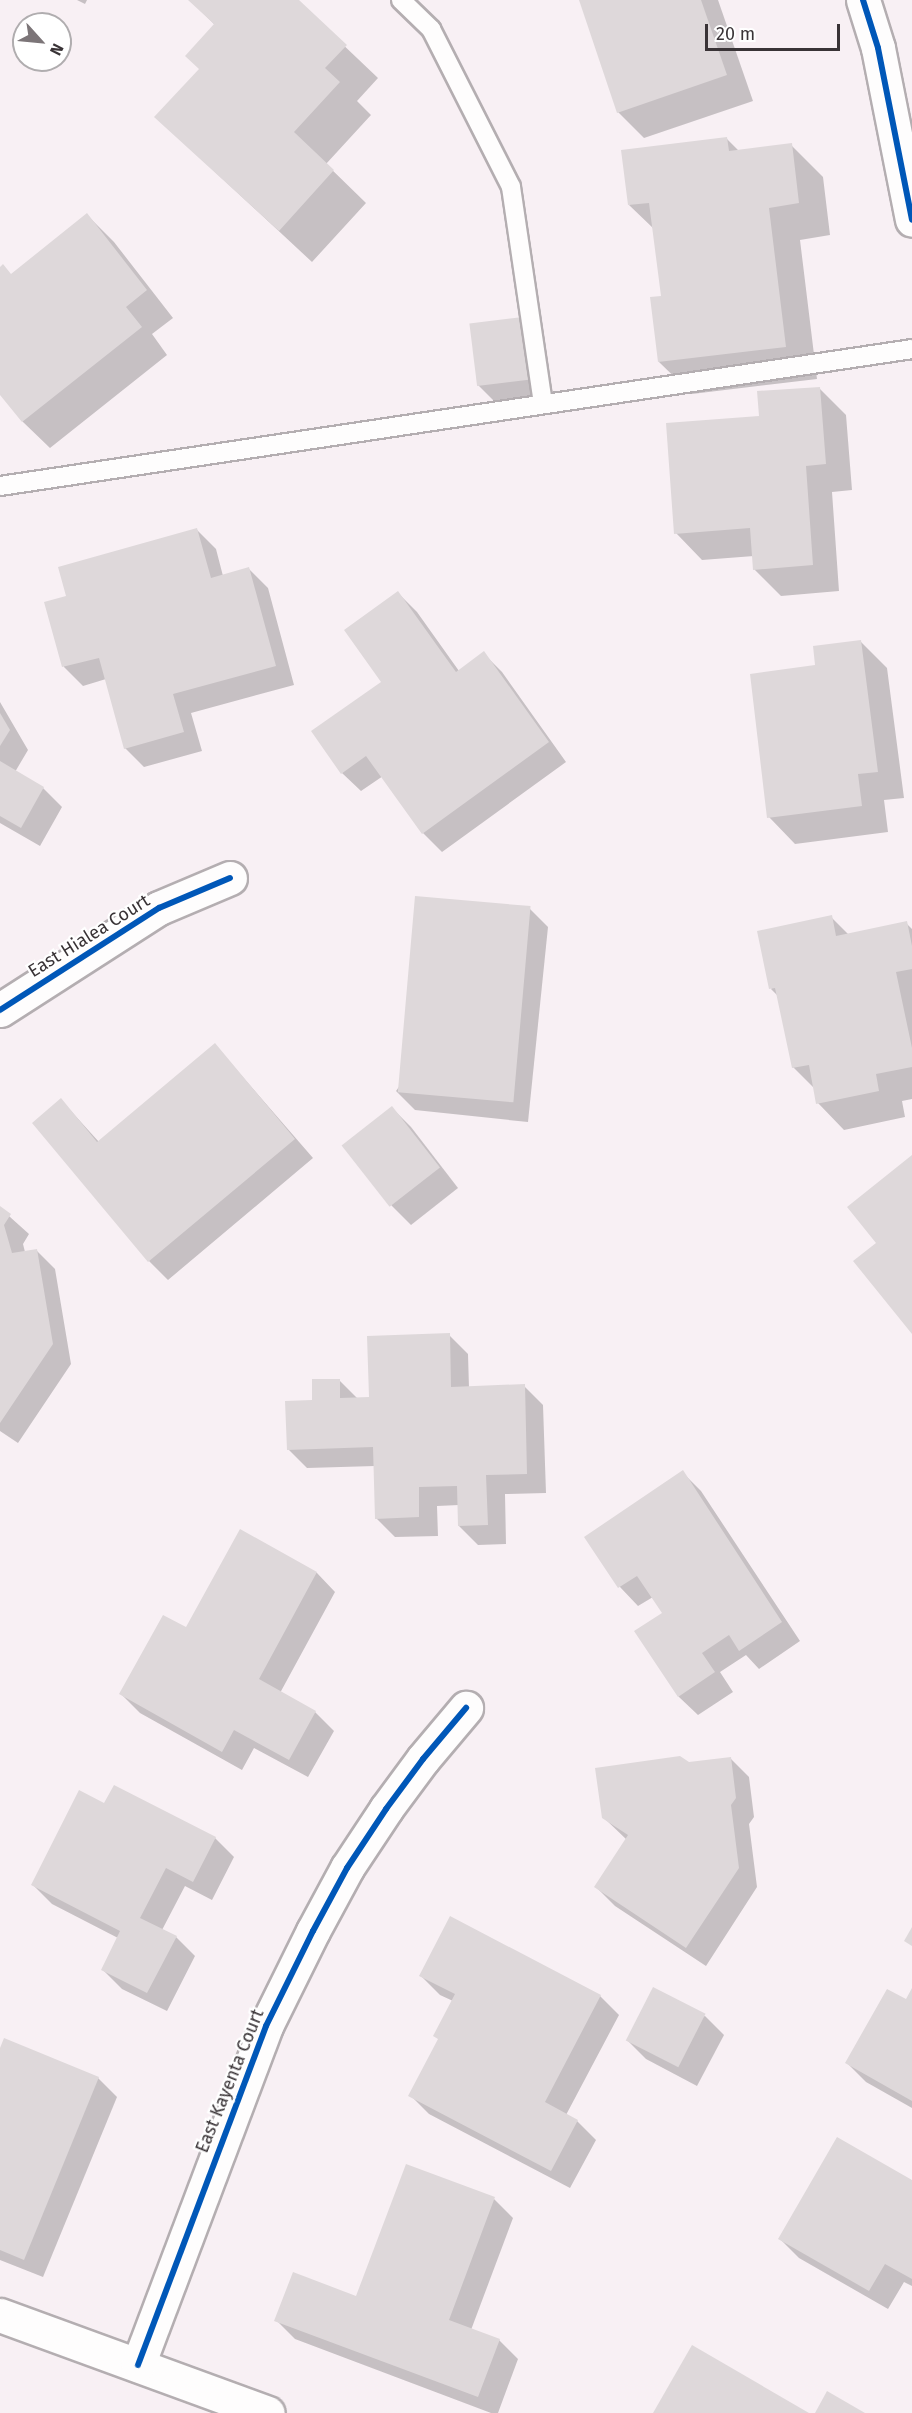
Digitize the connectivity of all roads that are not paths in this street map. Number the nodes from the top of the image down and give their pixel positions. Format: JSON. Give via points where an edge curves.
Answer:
{"nodes":[{"id":1,"x":401,"y":0,"type":"edge"},
{"id":2,"x":863,"y":0,"type":"edge"},
{"id":3,"x":911,"y":204,"type":"edge"},
{"id":4,"x":912,"y":349,"type":"edge"},
{"id":5,"x":543,"y":404,"type":"junction"},
{"id":6,"x":0,"y":486,"type":"edge"},
{"id":7,"x":230,"y":878,"type":"dead end"},
{"id":8,"x":0,"y":1010,"type":"edge"},
{"id":9,"x":466,"y":1708,"type":"dead end"},
{"id":10,"x":0,"y":2315,"type":"edge"},
{"id":11,"x":138,"y":2365,"type":"junction"},
{"id":12,"x":268,"y":2413,"type":"edge"}],
"edges":[{"from":1,"to":5,"type":"lane","via":[[431,30],[511,187]]},
{"from":2,"to":3,"type":"street","via":[[878,48]]},
{"from":4,"to":5,"type":"lane"},
{"from":5,"to":6,"type":"lane"},
{"from":7,"to":8,"type":"street","name":"East Hialea Court","via":[[159,908]]},
{"from":9,"to":11,"type":"street","name":"East Kayenta Court","via":[[386,1809],[313,1930],[266,2026]]},
{"from":10,"to":11,"type":"street"},
{"from":11,"to":12,"type":"street"}]}
